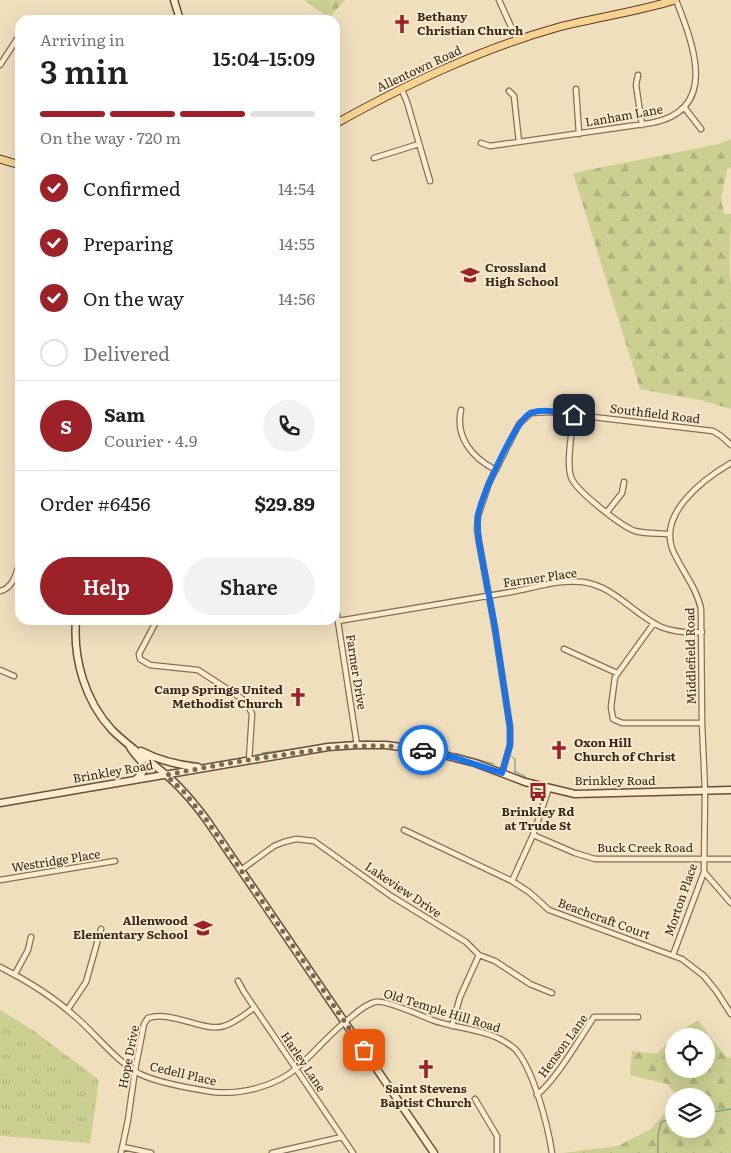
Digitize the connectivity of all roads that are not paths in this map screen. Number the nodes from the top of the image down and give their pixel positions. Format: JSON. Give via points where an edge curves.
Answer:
{"nodes":[{"id":1,"x":174,"y":0,"type":"edge"},
{"id":2,"x":499,"y":0,"type":"edge"},
{"id":3,"x":675,"y":0,"type":"edge"},
{"id":4,"x":178,"y":15,"type":"edge"},
{"id":5,"x":516,"y":40,"type":"junction"},
{"id":6,"x":15,"y":42,"type":"edge"},
{"id":7,"x":0,"y":65,"type":"edge"},
{"id":8,"x":638,"y":75,"type":"dead end"},
{"id":9,"x":401,"y":88,"type":"junction"},
{"id":10,"x":576,"y":90,"type":"dead end"},
{"id":11,"x":508,"y":91,"type":"dead end"},
{"id":12,"x":684,"y":108,"type":"junction"},
{"id":13,"x":340,"y":121,"type":"edge"},
{"id":14,"x":642,"y":124,"type":"junction"},
{"id":15,"x":701,"y":129,"type":"dead end"},
{"id":16,"x":579,"y":134,"type":"junction"},
{"id":17,"x":519,"y":142,"type":"junction"},
{"id":18,"x":482,"y":143,"type":"dead end"},
{"id":19,"x":419,"y":144,"type":"junction"},
{"id":20,"x":0,"y":158,"type":"edge"},
{"id":21,"x":374,"y":158,"type":"dead end"},
{"id":22,"x":15,"y":163,"type":"edge"},
{"id":23,"x":430,"y":181,"type":"dead end"},
{"id":24,"x":461,"y":410,"type":"dead end"},
{"id":25,"x":574,"y":415,"type":"junction"},
{"id":26,"x":731,"y":445,"type":"edge"},
{"id":27,"x":731,"y":463,"type":"edge"},
{"id":28,"x":496,"y":470,"type":"junction"},
{"id":29,"x":624,"y":482,"type":"dead end"},
{"id":30,"x":607,"y":512,"type":"junction"},
{"id":31,"x":669,"y":534,"type":"junction"},
{"id":32,"x":15,"y":575,"type":"edge"},
{"id":33,"x":0,"y":592,"type":"edge"},
{"id":34,"x":489,"y":596,"type":"junction"},
{"id":35,"x":340,"y":621,"type":"edge"},
{"id":36,"x":654,"y":623,"type":"junction"},
{"id":37,"x":76,"y":625,"type":"edge"},
{"id":38,"x":154,"y":625,"type":"edge"},
{"id":39,"x":339,"y":625,"type":"edge"},
{"id":40,"x":702,"y":632,"type":"junction"},
{"id":41,"x":564,"y":649,"type":"dead end"},
{"id":42,"x":0,"y":670,"type":"edge"},
{"id":43,"x":617,"y":673,"type":"junction"},
{"id":44,"x":14,"y":676,"type":"dead end"},
{"id":45,"x":702,"y":723,"type":"junction"},
{"id":46,"x":129,"y":744,"type":"junction"},
{"id":47,"x":358,"y":745,"type":"junction"},
{"id":48,"x":249,"y":760,"type":"junction"},
{"id":49,"x":206,"y":767,"type":"junction"},
{"id":50,"x":502,"y":773,"type":"junction"},
{"id":51,"x":166,"y":775,"type":"junction"},
{"id":52,"x":135,"y":779,"type":"junction"},
{"id":53,"x":548,"y":788,"type":"junction"},
{"id":54,"x":731,"y":790,"type":"edge"},
{"id":55,"x":705,"y":791,"type":"junction"},
{"id":56,"x":0,"y":803,"type":"edge"},
{"id":57,"x":404,"y":830,"type":"dead end"},
{"id":58,"x":533,"y":835,"type":"junction"},
{"id":59,"x":705,"y":858,"type":"junction"},
{"id":60,"x":731,"y":858,"type":"edge"},
{"id":61,"x":116,"y":861,"type":"dead end"},
{"id":62,"x":241,"y":870,"type":"junction"},
{"id":63,"x":704,"y":872,"type":"junction"},
{"id":64,"x":0,"y":880,"type":"edge"},
{"id":65,"x":512,"y":881,"type":"junction"},
{"id":66,"x":731,"y":903,"type":"edge"},
{"id":67,"x":101,"y":929,"type":"dead end"},
{"id":68,"x":31,"y":937,"type":"dead end"},
{"id":69,"x":479,"y":955,"type":"junction"},
{"id":70,"x":673,"y":955,"type":"junction"},
{"id":71,"x":0,"y":967,"type":"edge"},
{"id":72,"x":15,"y":974,"type":"junction"},
{"id":73,"x":238,"y":981,"type":"dead end"},
{"id":74,"x":552,"y":993,"type":"dead end"},
{"id":75,"x":254,"y":1008,"type":"junction"},
{"id":76,"x":68,"y":1010,"type":"junction"},
{"id":77,"x":731,"y":1014,"type":"edge"},
{"id":78,"x":638,"y":1017,"type":"dead end"},
{"id":79,"x":345,"y":1022,"type":"junction"},
{"id":80,"x":452,"y":1026,"type":"junction"},
{"id":81,"x":297,"y":1069,"type":"junction"},
{"id":82,"x":134,"y":1070,"type":"junction"},
{"id":83,"x":537,"y":1094,"type":"junction"},
{"id":84,"x":475,"y":1098,"type":"dead end"},
{"id":85,"x":342,"y":1137,"type":"junction"},
{"id":86,"x":123,"y":1147,"type":"junction"},
{"id":87,"x":121,"y":1153,"type":"edge"},
{"id":88,"x":151,"y":1153,"type":"edge"},
{"id":89,"x":272,"y":1153,"type":"edge"},
{"id":90,"x":353,"y":1153,"type":"edge"},
{"id":91,"x":434,"y":1153,"type":"edge"},
{"id":92,"x":497,"y":1153,"type":"edge"},
{"id":93,"x":552,"y":1153,"type":"edge"}],
"edges":[{"from":1,"to":4,"type":"main road"},
{"from":2,"to":5,"type":"street"},
{"from":3,"to":5,"type":"main road","name":"Allentown Road"},
{"from":3,"to":12,"type":"street","via":[[691,42],[696,76],[692,94]]},
{"from":5,"to":9,"type":"main road","name":"Allentown Road","via":[[452,64]]},
{"from":6,"to":7,"type":"street"},
{"from":8,"to":14,"type":"street","via":[[636,90]]},
{"from":9,"to":13,"type":"main road","name":"Allentown Road"},
{"from":9,"to":19,"type":"street"},
{"from":10,"to":16,"type":"street"},
{"from":11,"to":17,"type":"street","via":[[514,96]]},
{"from":12,"to":14,"type":"street","name":"Lanham Lane","via":[[668,119]]},
{"from":12,"to":15,"type":"street"},
{"from":14,"to":16,"type":"street","name":"Lanham Lane"},
{"from":16,"to":17,"type":"street","name":"Lanham Lane"},
{"from":17,"to":18,"type":"street","name":"Lanham Lane","via":[[490,146]]},
{"from":19,"to":21,"type":"street"},
{"from":19,"to":23,"type":"street"},
{"from":20,"to":22,"type":"main road"},
{"from":24,"to":28,"type":"street","via":[[459,424],[466,445],[481,462]]},
{"from":25,"to":26,"type":"street","name":"Southfield Road","via":[[713,432]]},
{"from":25,"to":28,"type":"street","name":"Southfield Road","via":[[543,411],[528,415],[516,429]]},
{"from":25,"to":30,"type":"street","via":[[571,477],[577,487]]},
{"from":27,"to":31,"type":"street","via":[[716,472],[684,502]]},
{"from":28,"to":34,"type":"street","name":"Southfield Road","via":[[483,498],[477,523]]},
{"from":29,"to":30,"type":"street","via":[[622,493]]},
{"from":30,"to":31,"type":"street","via":[[636,531]]},
{"from":31,"to":40,"type":"street","name":"Middlefield Road","via":[[674,552],[698,598]]},
{"from":32,"to":33,"type":"street","via":[[6,590]]},
{"from":34,"to":35,"type":"street","name":"Farmer Place"},
{"from":34,"to":36,"type":"street","name":"Farmer Place","via":[[566,582],[583,582],[604,588]]},
{"from":34,"to":50,"type":"street","name":"Southfield Road","via":[[510,732]]},
{"from":36,"to":40,"type":"street","name":"Farmer Place","via":[[681,632]]},
{"from":36,"to":43,"type":"street"},
{"from":37,"to":46,"type":"main road","via":[[76,652],[88,694],[103,718]]},
{"from":38,"to":48,"type":"street","via":[[140,659],[150,666],[206,673],[247,703],[252,714]]},
{"from":39,"to":47,"type":"street","name":"Farmer Drive"},
{"from":40,"to":45,"type":"street","name":"Middlefield Road"},
{"from":41,"to":43,"type":"street"},
{"from":42,"to":44,"type":"street"},
{"from":43,"to":45,"type":"street","via":[[611,707],[614,721],[634,724]]},
{"from":45,"to":55,"type":"street","name":"Middlefield Road"},
{"from":46,"to":49,"type":"main road","via":[[158,760]]},
{"from":46,"to":51,"type":"main road"},
{"from":46,"to":52,"type":"main road","via":[[145,769]]},
{"from":47,"to":48,"type":"main road","name":"Brinkley Road"},
{"from":47,"to":50,"type":"main road","name":"Brinkley Road","via":[[424,750]]},
{"from":48,"to":49,"type":"main road","name":"Brinkley Road"},
{"from":49,"to":51,"type":"main road","name":"Brinkley Road"},
{"from":50,"to":53,"type":"main road","name":"Brinkley Road"},
{"from":51,"to":52,"type":"main road","name":"Brinkley Road"},
{"from":51,"to":62,"type":"main road","via":[[202,813]]},
{"from":52,"to":56,"type":"main road","name":"Brinkley Road"},
{"from":53,"to":55,"type":"main road","name":"Brinkley Road","via":[[575,794]]},
{"from":53,"to":58,"type":"street"},
{"from":54,"to":55,"type":"main road","name":"Brinkley Road"},
{"from":55,"to":59,"type":"street","name":"Morton Place"},
{"from":57,"to":65,"type":"street","name":"Beachcraft Court"},
{"from":58,"to":59,"type":"street","name":"Buck Creek Road","via":[[595,859]]},
{"from":58,"to":65,"type":"street"},
{"from":59,"to":60,"type":"street","name":"Buck Creek Road"},
{"from":59,"to":63,"type":"street","name":"Morton Place"},
{"from":61,"to":64,"type":"street","name":"Westridge Place"},
{"from":62,"to":69,"type":"street","name":"Lakeview Drive","via":[[284,842],[296,839],[314,841],[385,892],[466,942]]},
{"from":62,"to":79,"type":"main road"},
{"from":63,"to":66,"type":"street"},
{"from":63,"to":70,"type":"street","name":"Morton Place"},
{"from":65,"to":70,"type":"street","name":"Beachcraft Court","via":[[548,910]]},
{"from":67,"to":76,"type":"street","via":[[86,982]]},
{"from":68,"to":72,"type":"street"},
{"from":69,"to":74,"type":"street","name":"Lakeview Drive"},
{"from":69,"to":80,"type":"street"},
{"from":70,"to":77,"type":"street","name":"Beachcraft Court","via":[[704,976]]},
{"from":71,"to":72,"type":"street","name":"Cedell Place"},
{"from":72,"to":76,"type":"street","name":"Cedell Place"},
{"from":73,"to":75,"type":"street","name":"Harley Lane"},
{"from":75,"to":81,"type":"street","name":"Harley Lane"},
{"from":75,"to":82,"type":"street","name":"Hope Drive","via":[[219,1028],[159,1015],[148,1018]]},
{"from":76,"to":82,"type":"street","name":"Cedell Place"},
{"from":78,"to":83,"type":"street","name":"Henson Lane","via":[[594,1017],[545,1088]]},
{"from":79,"to":80,"type":"street","name":"Old Temple Hill Road","via":[[379,1001]]},
{"from":79,"to":81,"type":"street","name":"Cedell Place"},
{"from":79,"to":91,"type":"main road"},
{"from":80,"to":83,"type":"street","name":"Old Temple Hill Road","via":[[490,1034],[509,1044],[522,1059]]},
{"from":81,"to":82,"type":"street","name":"Cedell Place","via":[[270,1084],[242,1092],[205,1090],[145,1076]]},
{"from":81,"to":85,"type":"street","name":"Harley Lane"},
{"from":82,"to":86,"type":"street","name":"Hope Drive"},
{"from":83,"to":93,"type":"street","name":"Old Temple Hill Road"},
{"from":84,"to":92,"type":"street","via":[[497,1136]]},
{"from":85,"to":89,"type":"street"},
{"from":85,"to":90,"type":"street","name":"Harley Lane"},
{"from":86,"to":87,"type":"street","name":"Hope Drive"},
{"from":86,"to":88,"type":"street"}]}
